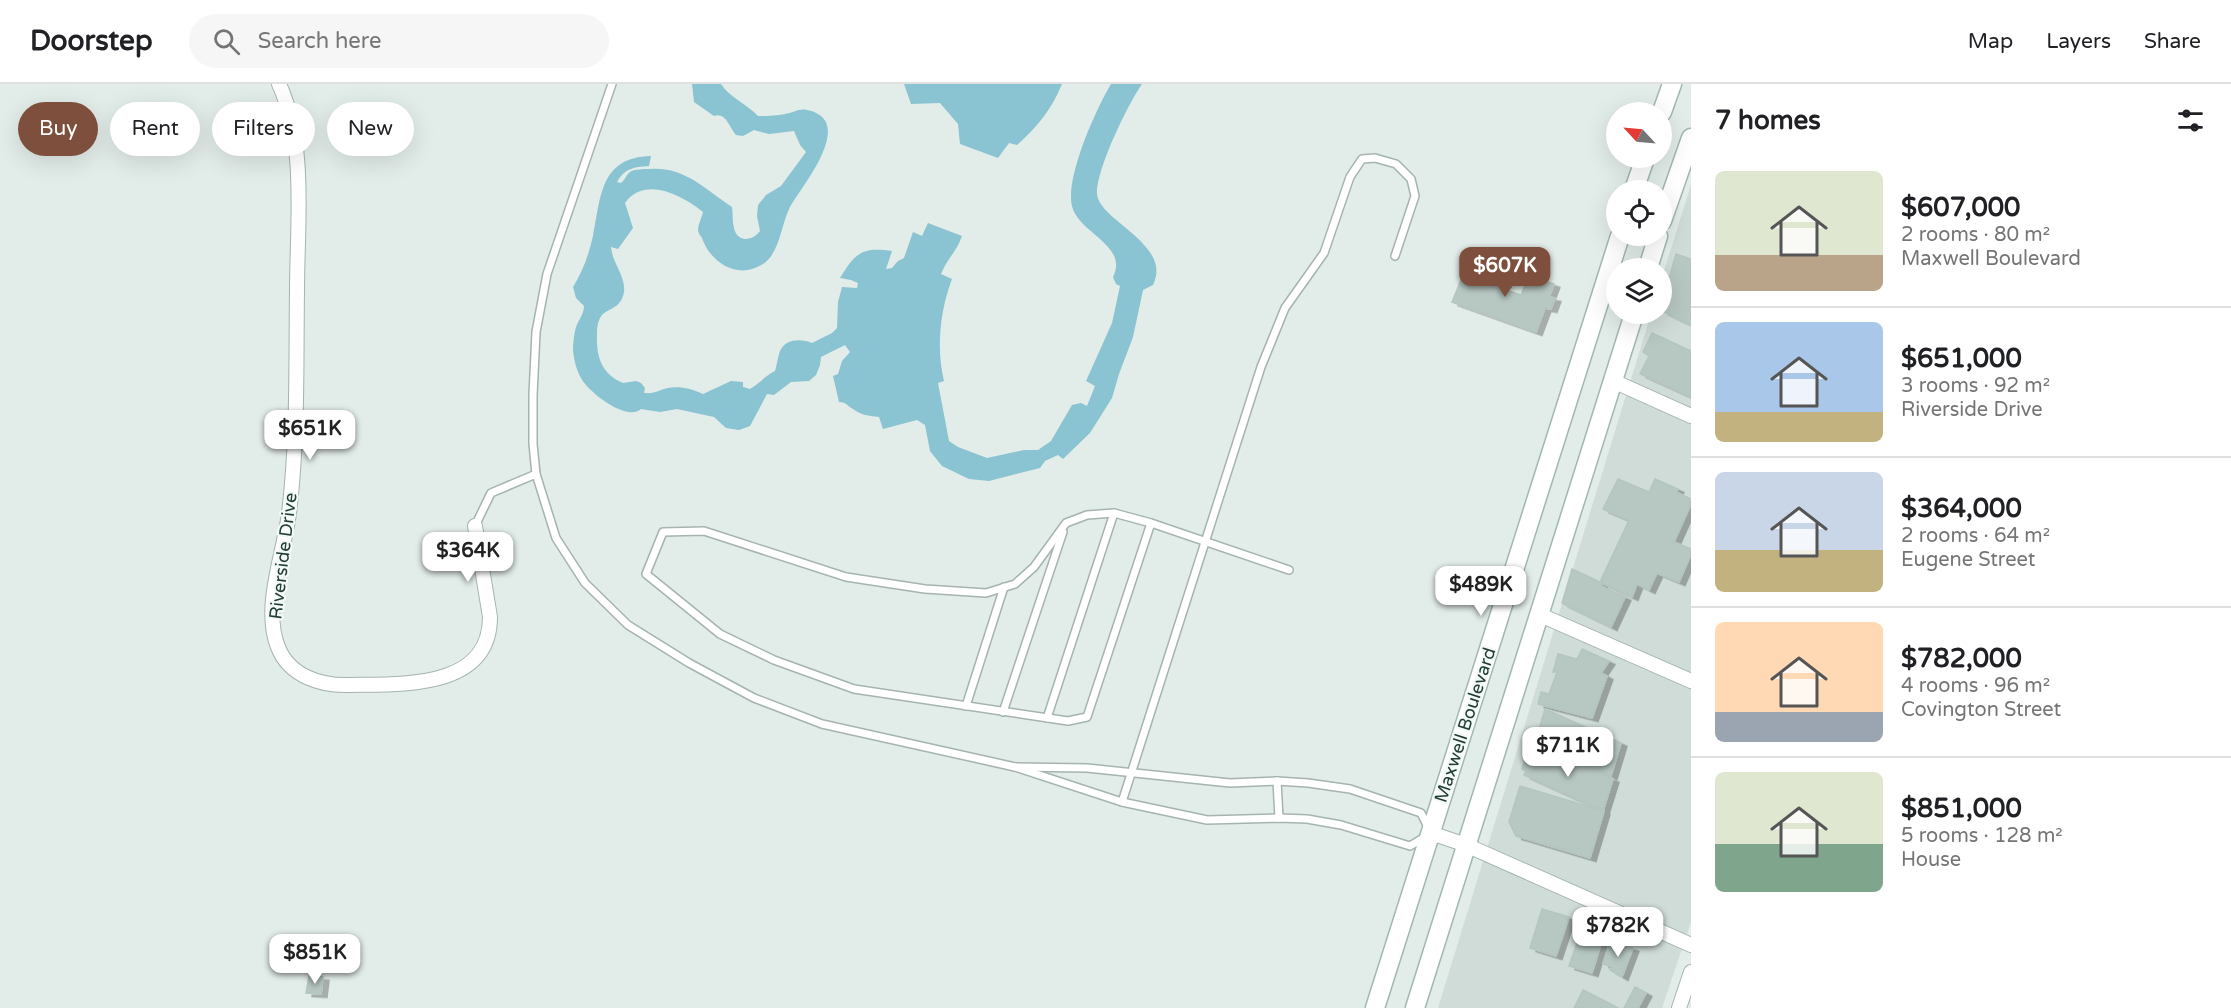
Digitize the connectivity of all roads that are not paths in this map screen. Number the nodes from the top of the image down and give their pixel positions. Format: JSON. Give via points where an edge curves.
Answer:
{"nodes":[{"id":1,"x":279,"y":84,"type":"edge"},
{"id":2,"x":612,"y":84,"type":"edge"},
{"id":3,"x":1672,"y":84,"type":"edge"},
{"id":4,"x":1666,"y":102,"type":"edge"},
{"id":5,"x":1691,"y":138,"type":"edge"},
{"id":6,"x":1687,"y":162,"type":"edge"},
{"id":7,"x":1672,"y":197,"type":"edge"},
{"id":8,"x":1617,"y":246,"type":"edge"},
{"id":9,"x":1395,"y":256,"type":"dead end"},
{"id":10,"x":1631,"y":324,"type":"edge"},
{"id":11,"x":1613,"y":381,"type":"junction"},
{"id":12,"x":1691,"y":416,"type":"edge"},
{"id":13,"x":536,"y":474,"type":"junction"},
{"id":14,"x":1114,"y":513,"type":"junction"},
{"id":15,"x":1066,"y":523,"type":"junction"},
{"id":16,"x":1151,"y":523,"type":"junction"},
{"id":17,"x":475,"y":526,"type":"joint"},
{"id":18,"x":1204,"y":541,"type":"junction"},
{"id":19,"x":1289,"y":570,"type":"dead end"},
{"id":20,"x":1004,"y":587,"type":"junction"},
{"id":21,"x":1538,"y":614,"type":"junction"},
{"id":22,"x":1691,"y":681,"type":"edge"},
{"id":23,"x":966,"y":706,"type":"junction"},
{"id":24,"x":1003,"y":712,"type":"junction"},
{"id":25,"x":1047,"y":718,"type":"junction"},
{"id":26,"x":1015,"y":767,"type":"junction"},
{"id":27,"x":1130,"y":772,"type":"junction"},
{"id":28,"x":1277,"y":782,"type":"junction"},
{"id":29,"x":1122,"y":802,"type":"junction"},
{"id":30,"x":1279,"y":818,"type":"junction"},
{"id":31,"x":1431,"y":833,"type":"junction"},
{"id":32,"x":1467,"y":845,"type":"junction"},
{"id":33,"x":1691,"y":945,"type":"edge"},
{"id":34,"x":1691,"y":972,"type":"edge"},
{"id":35,"x":1375,"y":1008,"type":"edge"},
{"id":36,"x":1415,"y":1008,"type":"edge"},
{"id":37,"x":1679,"y":1008,"type":"edge"}],
"edges":[{"from":1,"to":17,"type":"street","name":"Riverside Drive","via":[[291,116],[298,196],[296,428],[289,515],[273,601],[278,648],[293,668],[335,686],[436,679],[471,662],[487,641],[490,617]]},
{"from":2,"to":13,"type":"lane","via":[[548,274],[536,332]]},
{"from":3,"to":4,"type":"main road"},
{"from":5,"to":6,"type":"main road"},
{"from":6,"to":7,"type":"main road"},
{"from":8,"to":31,"type":"main road","name":"Maxwell Boulevard"},
{"from":9,"to":18,"type":"lane","via":[[1415,196],[1411,179],[1396,164],[1362,159],[1350,177],[1324,253],[1285,308],[1260,367]]},
{"from":10,"to":11,"type":"main road","name":"Maxwell Boulevard"},
{"from":11,"to":12,"type":"street"},
{"from":11,"to":21,"type":"main road","name":"Maxwell Boulevard"},
{"from":13,"to":17,"type":"lane","via":[[490,493]]},
{"from":13,"to":26,"type":"lane","via":[[556,538],[585,583],[628,626],[754,698],[822,724]]},
{"from":14,"to":15,"type":"lane","via":[[1087,515]]},
{"from":14,"to":16,"type":"lane"},
{"from":14,"to":25,"type":"lane"},
{"from":15,"to":20,"type":"lane","via":[[1034,567],[1015,584]]},
{"from":15,"to":24,"type":"lane"},
{"from":16,"to":18,"type":"lane"},
{"from":16,"to":25,"type":"lane","via":[[1087,717],[1068,721]]},
{"from":18,"to":19,"type":"lane"},
{"from":18,"to":27,"type":"lane"},
{"from":20,"to":23,"type":"lane"},
{"from":20,"to":23,"type":"lane","via":[[986,593],[846,577],[704,531],[663,532],[646,574],[720,634],[774,660],[854,689]]},
{"from":21,"to":22,"type":"street"},
{"from":21,"to":32,"type":"main road","name":"Maxwell Boulevard"},
{"from":23,"to":24,"type":"lane"},
{"from":24,"to":25,"type":"lane"},
{"from":26,"to":27,"type":"lane"},
{"from":26,"to":29,"type":"lane"},
{"from":27,"to":28,"type":"lane","via":[[1230,783]]},
{"from":27,"to":29,"type":"lane"},
{"from":28,"to":30,"type":"lane"},
{"from":28,"to":31,"type":"lane","via":[[1350,789],[1421,813]]},
{"from":29,"to":30,"type":"lane","via":[[1207,820]]},
{"from":30,"to":31,"type":"lane","via":[[1341,825],[1410,846]]},
{"from":31,"to":32,"type":"street"},
{"from":31,"to":35,"type":"main road","name":"Maxwell Boulevard"},
{"from":32,"to":33,"type":"street"},
{"from":32,"to":36,"type":"main road","name":"Maxwell Boulevard"},
{"from":34,"to":37,"type":"street"}]}
